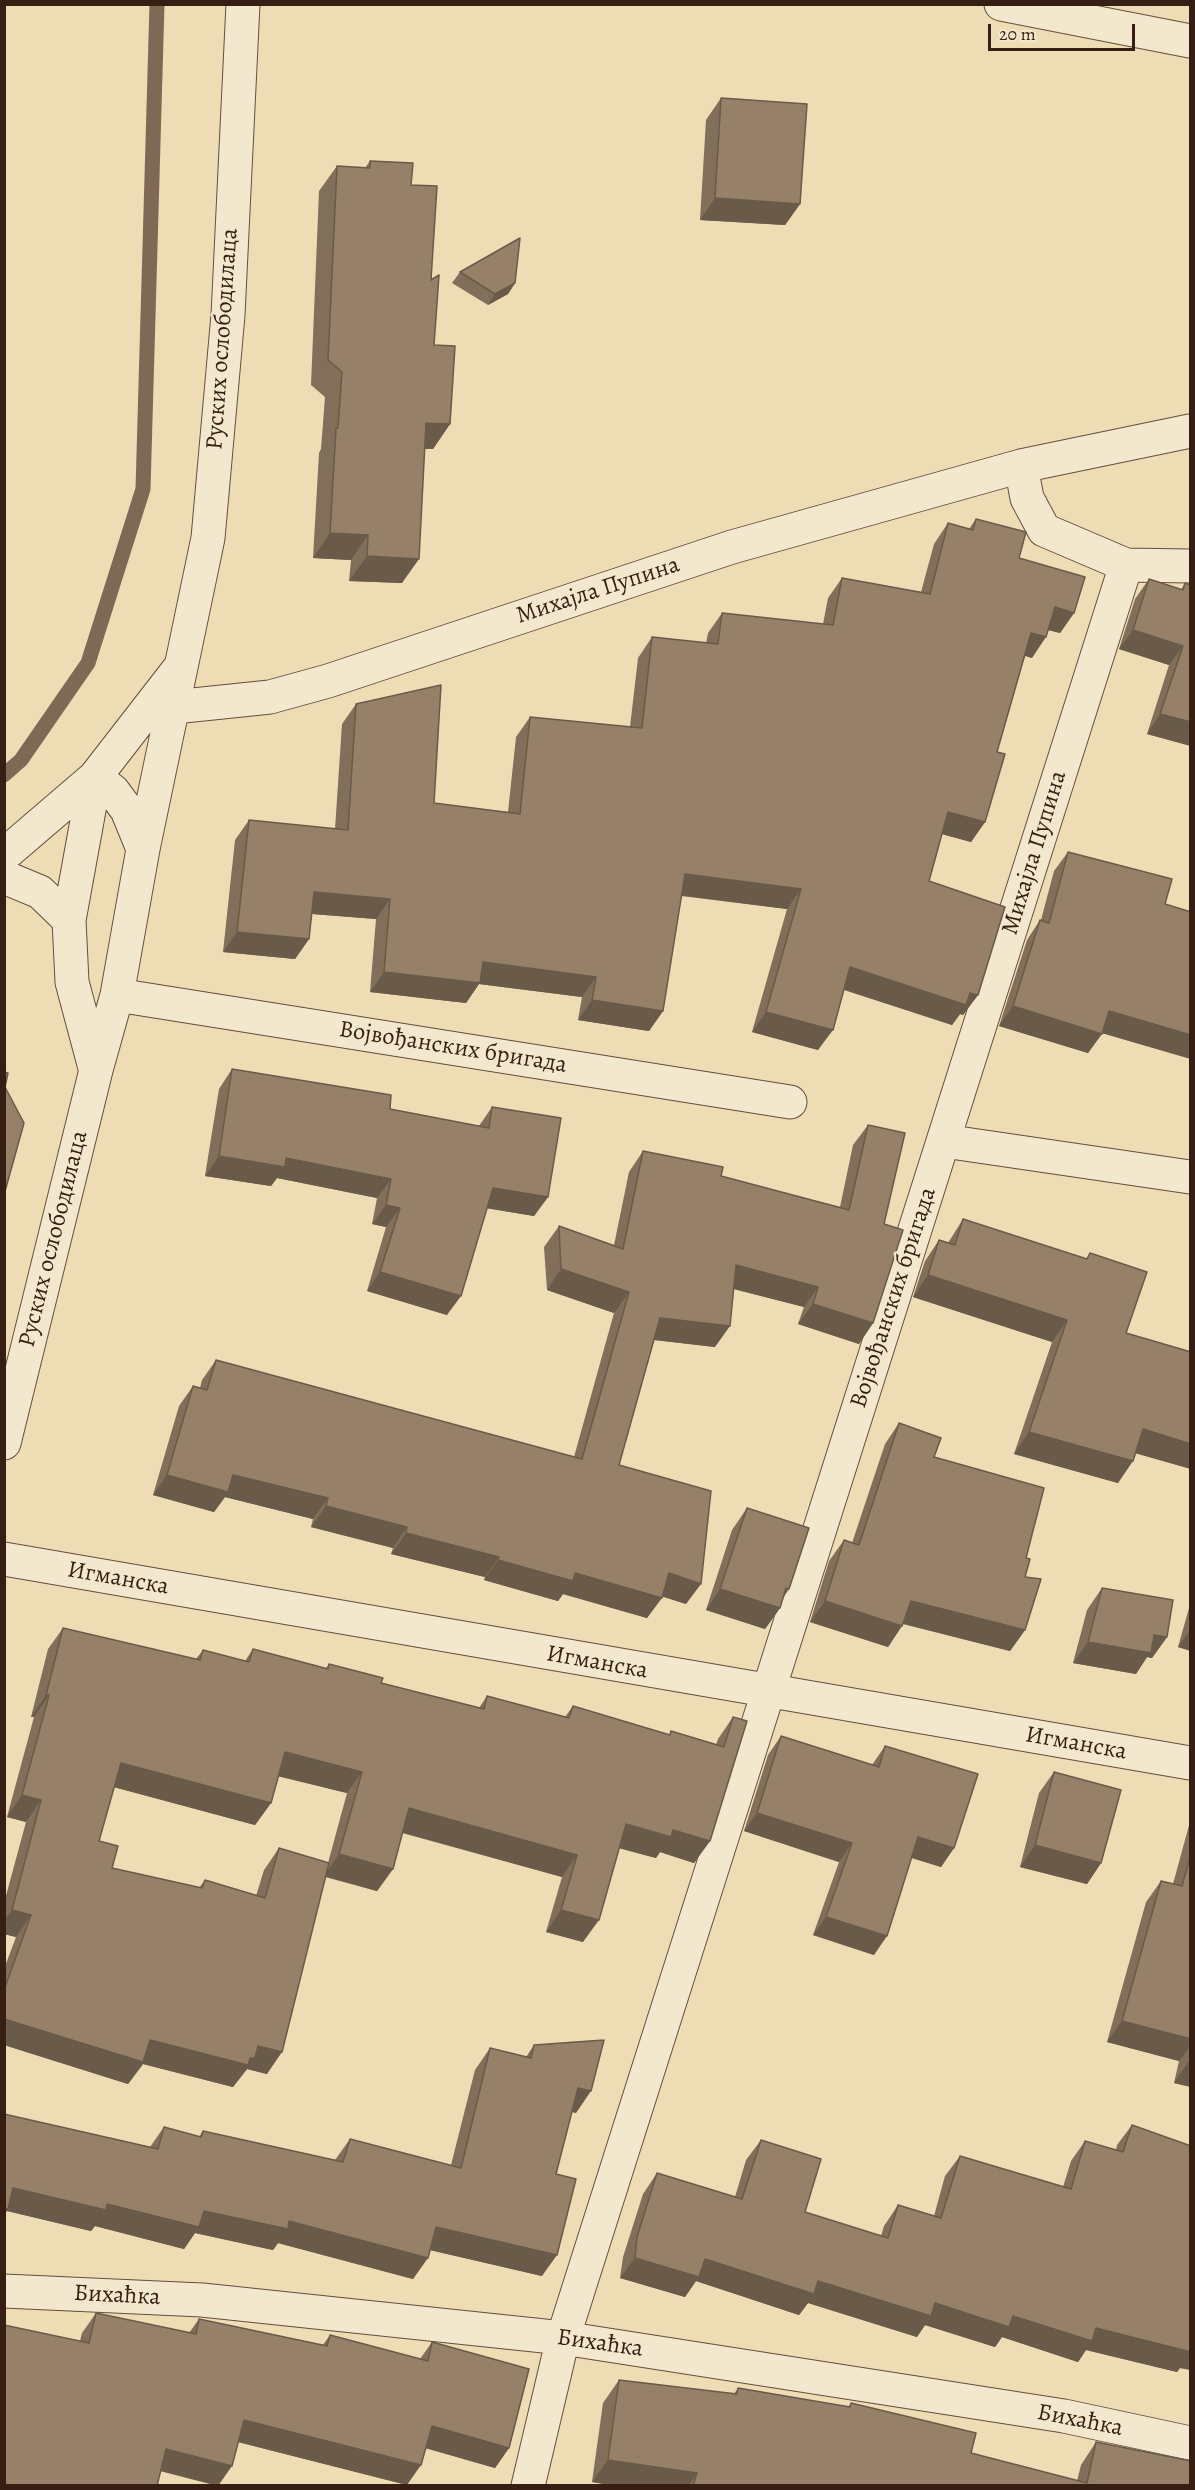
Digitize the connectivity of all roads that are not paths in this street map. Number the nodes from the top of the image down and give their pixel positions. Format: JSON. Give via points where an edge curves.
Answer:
{"nodes":[{"id":1,"x":243,"y":4,"type":"edge"},
{"id":2,"x":1000,"y":4,"type":"edge"},
{"id":3,"x":1191,"y":41,"type":"edge"},
{"id":4,"x":1191,"y":431,"type":"edge"},
{"id":5,"x":1021,"y":465,"type":"junction"},
{"id":6,"x":1125,"y":565,"type":"junction"},
{"id":7,"x":1191,"y":566,"type":"edge"},
{"id":8,"x":178,"y":670,"type":"junction"},
{"id":9,"x":174,"y":706,"type":"junction"},
{"id":10,"x":96,"y":777,"type":"junction"},
{"id":11,"x":142,"y":849,"type":"junction"},
{"id":12,"x":4,"y":855,"type":"edge"},
{"id":13,"x":4,"y":877,"type":"edge"},
{"id":14,"x":69,"y":920,"type":"junction"},
{"id":15,"x":117,"y":995,"type":"junction"},
{"id":16,"x":96,"y":1070,"type":"junction"},
{"id":17,"x":790,"y":1102,"type":"dead end"},
{"id":18,"x":944,"y":1141,"type":"junction"},
{"id":19,"x":1191,"y":1177,"type":"edge"},
{"id":20,"x":4,"y":1443,"type":"edge"},
{"id":21,"x":4,"y":1559,"type":"edge"},
{"id":22,"x":770,"y":1693,"type":"junction"},
{"id":23,"x":1191,"y":1763,"type":"edge"},
{"id":24,"x":4,"y":2291,"type":"edge"},
{"id":25,"x":563,"y":2338,"type":"junction"},
{"id":26,"x":1191,"y":2444,"type":"edge"},
{"id":27,"x":528,"y":2486,"type":"edge"}],
"edges":[{"from":1,"to":8,"type":"street","name":"Руских ослободилаца","via":[[228,315],[208,538]]},
{"from":2,"to":3,"type":"street"},
{"from":4,"to":5,"type":"street","name":"Михајла Пупина"},
{"from":5,"to":6,"type":"street","via":[[1027,498],[1044,530]]},
{"from":5,"to":9,"type":"street","name":"Михајла Пупина","via":[[732,547],[290,692]]},
{"from":6,"to":7,"type":"street"},
{"from":6,"to":18,"type":"street","name":"Михајла Пупина"},
{"from":8,"to":9,"type":"street","name":"Руских ослободилаца"},
{"from":8,"to":10,"type":"street","name":"Руских ослободилаца"},
{"from":9,"to":11,"type":"street","name":"Руских ослободилаца"},
{"from":10,"to":11,"type":"street","name":"Руских ослободилаца","via":[[128,810]]},
{"from":10,"to":12,"type":"street"},
{"from":10,"to":14,"type":"street","name":"Руских ослободилаца"},
{"from":11,"to":15,"type":"street","name":"Руских ослободилаца"},
{"from":13,"to":14,"type":"street","via":[[40,891]]},
{"from":14,"to":16,"type":"street","name":"Руских ослободилаца","via":[[72,982]]},
{"from":15,"to":16,"type":"street","name":"Руских ослободилаца"},
{"from":15,"to":17,"type":"street","name":"Војвођанских бригада"},
{"from":16,"to":20,"type":"street","name":"Руских ослободилаца"},
{"from":18,"to":19,"type":"street"},
{"from":18,"to":22,"type":"street","name":"Војвођанских бригада"},
{"from":21,"to":22,"type":"street","name":"Игманска"},
{"from":22,"to":23,"type":"street","name":"Игманска"},
{"from":22,"to":25,"type":"street","name":"Војвођанских бригада"},
{"from":24,"to":25,"type":"street","name":"Бихаћка","via":[[202,2300]]},
{"from":25,"to":26,"type":"street","name":"Бихаћка","via":[[1064,2416]]},
{"from":25,"to":27,"type":"street","name":"Војвођанских бригада"}]}
